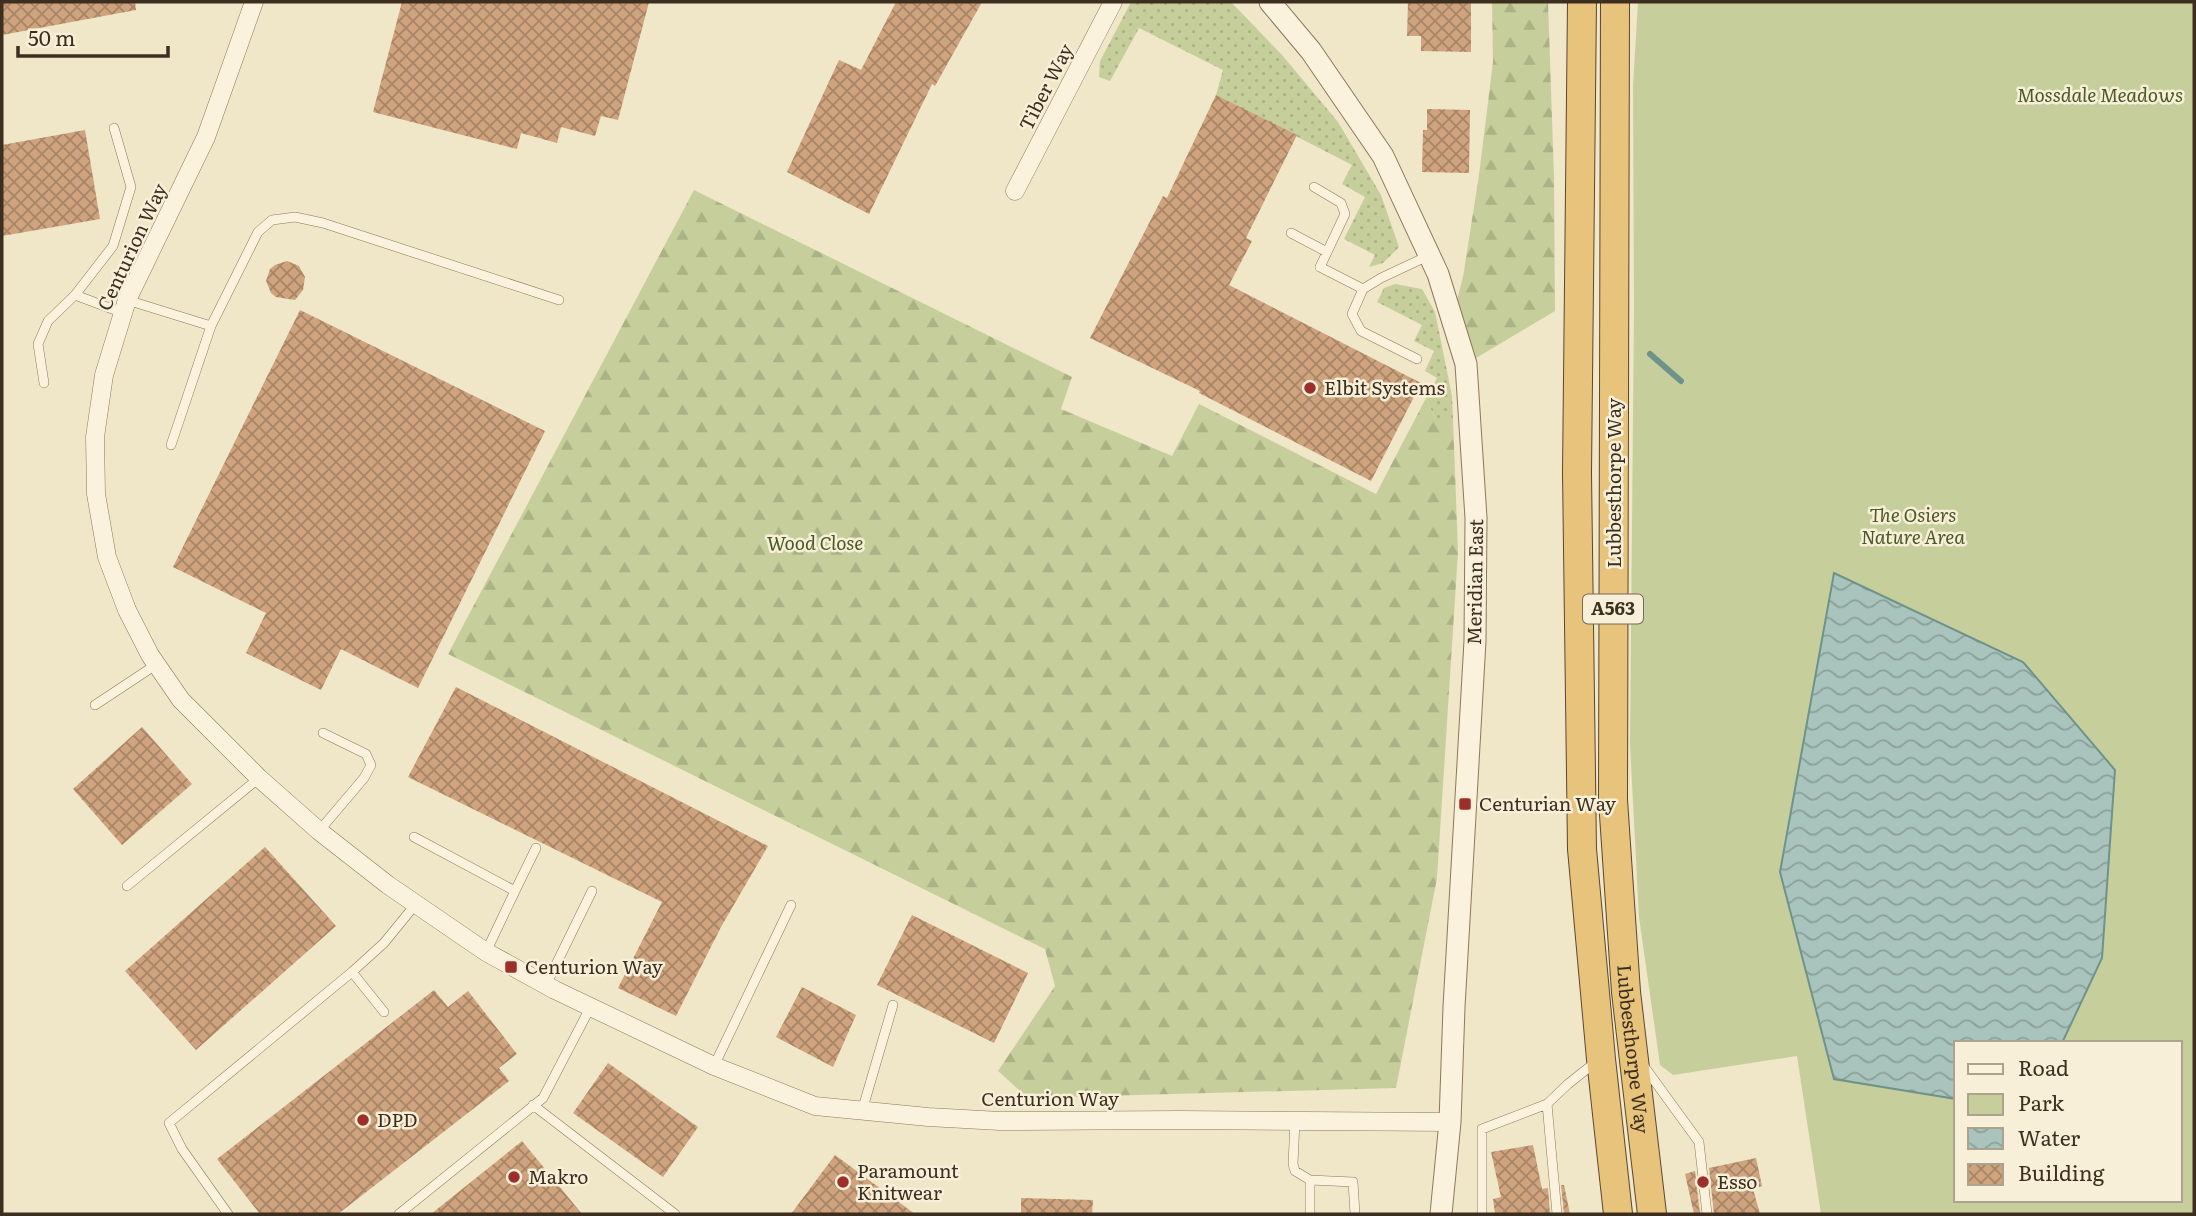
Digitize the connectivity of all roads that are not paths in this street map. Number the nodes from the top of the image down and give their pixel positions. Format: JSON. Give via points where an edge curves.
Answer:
{"nodes":[{"id":1,"x":254,"y":2,"type":"edge"},
{"id":2,"x":1113,"y":2,"type":"edge"},
{"id":3,"x":1270,"y":2,"type":"edge"},
{"id":4,"x":1572,"y":2,"type":"edge"},
{"id":5,"x":1582,"y":2,"type":"edge"},
{"id":6,"x":1615,"y":2,"type":"edge"},
{"id":7,"x":1624,"y":2,"type":"edge"},
{"id":8,"x":1615,"y":126,"type":"junction"},
{"id":9,"x":114,"y":128,"type":"dead end"},
{"id":10,"x":1582,"y":134,"type":"junction"},
{"id":11,"x":1314,"y":187,"type":"dead end"},
{"id":12,"x":1015,"y":191,"type":"dead end"},
{"id":13,"x":1291,"y":233,"type":"dead end"},
{"id":14,"x":1327,"y":252,"type":"junction"},
{"id":15,"x":1429,"y":255,"type":"junction"},
{"id":16,"x":1363,"y":289,"type":"junction"},
{"id":17,"x":75,"y":295,"type":"junction"},
{"id":18,"x":559,"y":300,"type":"dead end"},
{"id":19,"x":125,"y":306,"type":"junction"},
{"id":20,"x":211,"y":326,"type":"junction"},
{"id":21,"x":1417,"y":359,"type":"dead end"},
{"id":22,"x":44,"y":383,"type":"dead end"},
{"id":23,"x":171,"y":445,"type":"dead end"},
{"id":24,"x":157,"y":664,"type":"junction"},
{"id":25,"x":95,"y":705,"type":"dead end"},
{"id":26,"x":323,"y":733,"type":"dead end"},
{"id":27,"x":259,"y":778,"type":"junction"},
{"id":28,"x":319,"y":831,"type":"junction"},
{"id":29,"x":414,"y":837,"type":"dead end"},
{"id":30,"x":536,"y":848,"type":"dead end"},
{"id":31,"x":127,"y":886,"type":"dead end"},
{"id":32,"x":515,"y":891,"type":"junction"},
{"id":33,"x":592,"y":891,"type":"dead end"},
{"id":34,"x":415,"y":905,"type":"junction"},
{"id":35,"x":791,"y":905,"type":"dead end"},
{"id":36,"x":486,"y":952,"type":"junction"},
{"id":37,"x":352,"y":972,"type":"junction"},
{"id":38,"x":546,"y":985,"type":"junction"},
{"id":39,"x":893,"y":1005,"type":"dead end"},
{"id":40,"x":590,"y":1008,"type":"junction"},
{"id":41,"x":384,"y":1013,"type":"dead end"},
{"id":42,"x":1633,"y":1052,"type":"junction"},
{"id":43,"x":1601,"y":1059,"type":"junction"},
{"id":44,"x":714,"y":1066,"type":"junction"},
{"id":45,"x":1547,"y":1104,"type":"junction"},
{"id":46,"x":533,"y":1105,"type":"junction"},
{"id":47,"x":862,"y":1111,"type":"junction"},
{"id":48,"x":1295,"y":1121,"type":"junction"},
{"id":49,"x":1450,"y":1122,"type":"junction"},
{"id":50,"x":1310,"y":1180,"type":"junction"},
{"id":51,"x":228,"y":1214,"type":"edge"},
{"id":52,"x":399,"y":1214,"type":"edge"},
{"id":53,"x":675,"y":1214,"type":"edge"},
{"id":54,"x":1310,"y":1214,"type":"edge"},
{"id":55,"x":1355,"y":1214,"type":"edge"},
{"id":56,"x":1441,"y":1214,"type":"edge"},
{"id":57,"x":1482,"y":1214,"type":"edge"},
{"id":58,"x":1557,"y":1214,"type":"edge"},
{"id":59,"x":1618,"y":1214,"type":"edge"},
{"id":60,"x":1652,"y":1214,"type":"edge"},
{"id":61,"x":1707,"y":1214,"type":"edge"}],
"edges":[{"from":1,"to":19,"type":"street","name":"Centurion Way","via":[[206,137]]},
{"from":2,"to":12,"type":"street","name":"Tiber Way"},
{"from":3,"to":15,"type":"street","name":"Meridian East","via":[[1311,51],[1383,156]]},
{"from":4,"to":10,"type":"highway"},
{"from":5,"to":10,"type":"highway","name":"Lubbesthorpe Way","number":"A563"},
{"from":6,"to":8,"type":"highway","name":"Lubbesthorpe Way","number":"A563"},
{"from":7,"to":8,"type":"highway"},
{"from":8,"to":42,"type":"highway","name":"Lubbesthorpe Way","number":"A563","via":[[1613,800]]},
{"from":9,"to":17,"type":"lane","via":[[131,187],[113,246]]},
{"from":10,"to":43,"type":"highway","name":"Lubbesthorpe Way","number":"A563","via":[[1577,473],[1582,849]]},
{"from":11,"to":14,"type":"lane","via":[[1341,203],[1345,214]]},
{"from":13,"to":14,"type":"lane"},
{"from":14,"to":16,"type":"lane","via":[[1320,267]]},
{"from":15,"to":16,"type":"lane"},
{"from":15,"to":49,"type":"street","name":"Meridian East","via":[[1466,364],[1476,518],[1475,641]]},
{"from":16,"to":21,"type":"lane","via":[[1352,314],[1361,331]]},
{"from":17,"to":19,"type":"lane"},
{"from":17,"to":22,"type":"lane","via":[[48,321],[38,344]]},
{"from":18,"to":20,"type":"lane","via":[[295,217],[272,220],[258,232]]},
{"from":19,"to":20,"type":"lane"},
{"from":19,"to":24,"type":"street","name":"Centurion Way","via":[[104,375],[95,437],[96,495],[107,557],[127,610]]},
{"from":20,"to":23,"type":"lane"},
{"from":24,"to":25,"type":"lane"},
{"from":24,"to":27,"type":"street","name":"Centurion Way","via":[[181,700]]},
{"from":26,"to":28,"type":"lane","via":[[366,754],[371,765]]},
{"from":27,"to":28,"type":"street","name":"Centurion Way"},
{"from":27,"to":31,"type":"lane"},
{"from":28,"to":34,"type":"street","name":"Centurion Way"},
{"from":29,"to":32,"type":"lane"},
{"from":30,"to":32,"type":"lane"},
{"from":32,"to":36,"type":"lane"},
{"from":33,"to":38,"type":"lane"},
{"from":34,"to":36,"type":"street","name":"Centurion Way"},
{"from":34,"to":37,"type":"lane"},
{"from":35,"to":44,"type":"lane"},
{"from":36,"to":38,"type":"street","name":"Centurion Way"},
{"from":37,"to":41,"type":"lane"},
{"from":37,"to":51,"type":"lane","via":[[169,1123]]},
{"from":38,"to":40,"type":"street","name":"Centurion Way"},
{"from":39,"to":47,"type":"lane"},
{"from":40,"to":44,"type":"street","name":"Centurion Way"},
{"from":40,"to":46,"type":"lane","via":[[543,1098]]},
{"from":42,"to":60,"type":"highway","name":"Lubbesthorpe Way","number":"A563"},
{"from":42,"to":61,"type":"lane","via":[[1699,1142]]},
{"from":43,"to":45,"type":"lane"},
{"from":43,"to":59,"type":"highway","name":"Lubbesthorpe Way","number":"A563"},
{"from":44,"to":47,"type":"street","name":"Centurion Way","via":[[815,1106]]},
{"from":45,"to":57,"type":"lane","via":[[1482,1129]]},
{"from":45,"to":58,"type":"lane"},
{"from":46,"to":52,"type":"lane"},
{"from":46,"to":53,"type":"lane"},
{"from":47,"to":48,"type":"street","name":"Centurion Way","via":[[1000,1121]]},
{"from":48,"to":49,"type":"street","name":"Centurion Way"},
{"from":48,"to":50,"type":"lane","via":[[1293,1164],[1295,1171]]},
{"from":49,"to":56,"type":"street","name":"Meridian East"},
{"from":50,"to":54,"type":"lane"},
{"from":50,"to":55,"type":"lane","via":[[1353,1182]]}]}
